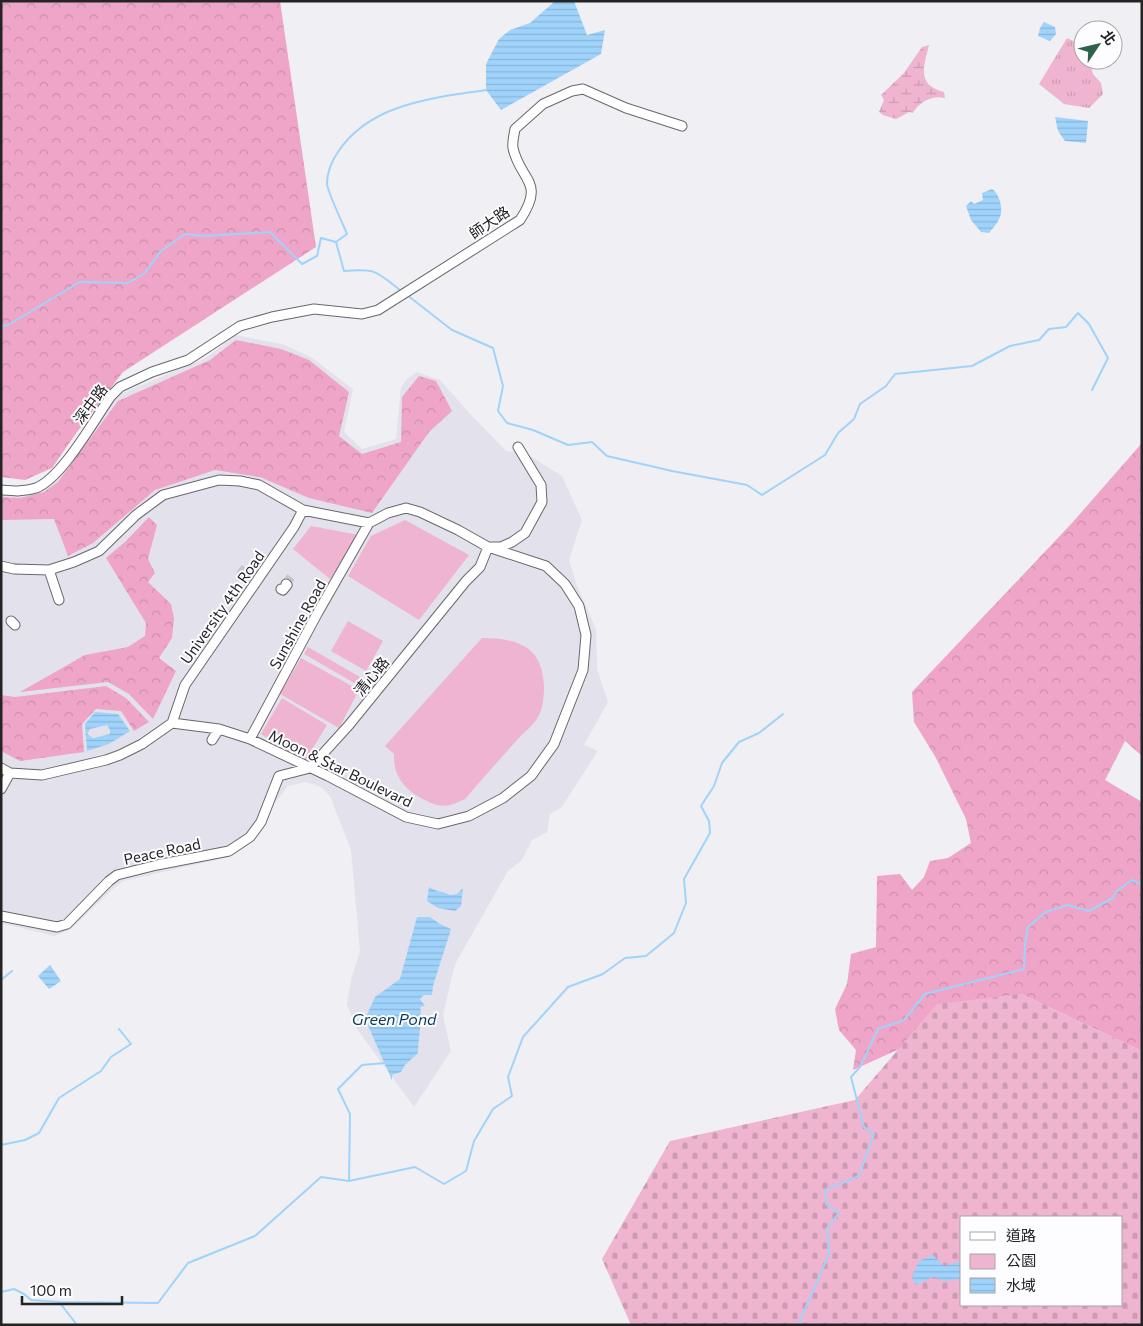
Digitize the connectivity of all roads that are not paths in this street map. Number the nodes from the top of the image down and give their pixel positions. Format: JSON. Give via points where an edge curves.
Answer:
{"nodes":[{"id":1,"x":682,"y":126,"type":"dead end"},
{"id":2,"x":240,"y":326,"type":"joint"},
{"id":3,"x":518,"y":447,"type":"dead end"},
{"id":4,"x":1,"y":490,"type":"edge"},
{"id":5,"x":303,"y":510,"type":"junction"},
{"id":6,"x":369,"y":523,"type":"junction"},
{"id":7,"x":488,"y":547,"type":"junction"},
{"id":8,"x":1,"y":566,"type":"edge"},
{"id":9,"x":52,"y":576,"type":"junction"},
{"id":10,"x":59,"y":600,"type":"dead end"},
{"id":11,"x":172,"y":723,"type":"junction"},
{"id":12,"x":219,"y":729,"type":"junction"},
{"id":13,"x":250,"y":739,"type":"junction"},
{"id":14,"x":212,"y":740,"type":"dead end"},
{"id":15,"x":1,"y":768,"type":"edge"},
{"id":16,"x":310,"y":768,"type":"junction"},
{"id":17,"x":10,"y":773,"type":"junction"},
{"id":18,"x":1,"y":789,"type":"edge"},
{"id":19,"x":1,"y":916,"type":"edge"}],
"edges":[{"from":1,"to":2,"type":"street","name":"師大路","via":[[626,108],[584,89],[543,104],[515,129],[512,147],[530,182],[531,196],[520,220],[378,310],[362,314],[314,309]]},
{"from":2,"to":4,"type":"street","name":"深中路","via":[[188,360],[120,387],[55,476],[22,492]]},
{"from":3,"to":7,"type":"street","via":[[541,485],[542,502],[525,533],[512,542]]},
{"from":5,"to":6,"type":"street"},
{"from":5,"to":9,"type":"street","via":[[259,485],[219,480],[163,495],[136,515],[99,551]]},
{"from":5,"to":11,"type":"street","name":"University 4th Road","via":[[185,685]]},
{"from":6,"to":7,"type":"street","name":"Moon & Star Boulevard","via":[[406,508]]},
{"from":6,"to":13,"type":"street","name":"Sunshine Road"},
{"from":7,"to":16,"type":"street","name":"清心路","via":[[480,567]]},
{"from":7,"to":16,"type":"street","name":"Moon & Star Boulevard","via":[[546,566],[565,584],[579,606],[586,635],[583,670],[554,744],[531,776],[503,798],[469,816],[438,824],[406,817]]},
{"from":8,"to":9,"type":"street"},
{"from":9,"to":10,"type":"street"},
{"from":11,"to":12,"type":"street","name":"Moon & Star Boulevard"},
{"from":11,"to":17,"type":"street","via":[[142,744],[106,760],[42,775]]},
{"from":12,"to":13,"type":"street","name":"Moon & Star Boulevard"},
{"from":12,"to":14,"type":"street"},
{"from":13,"to":16,"type":"street","name":"Moon & Star Boulevard"},
{"from":15,"to":17,"type":"street"},
{"from":16,"to":19,"type":"street","via":[[279,776],[261,822],[250,837],[230,851],[117,875],[67,924],[57,927]]},
{"from":17,"to":18,"type":"street"}]}
